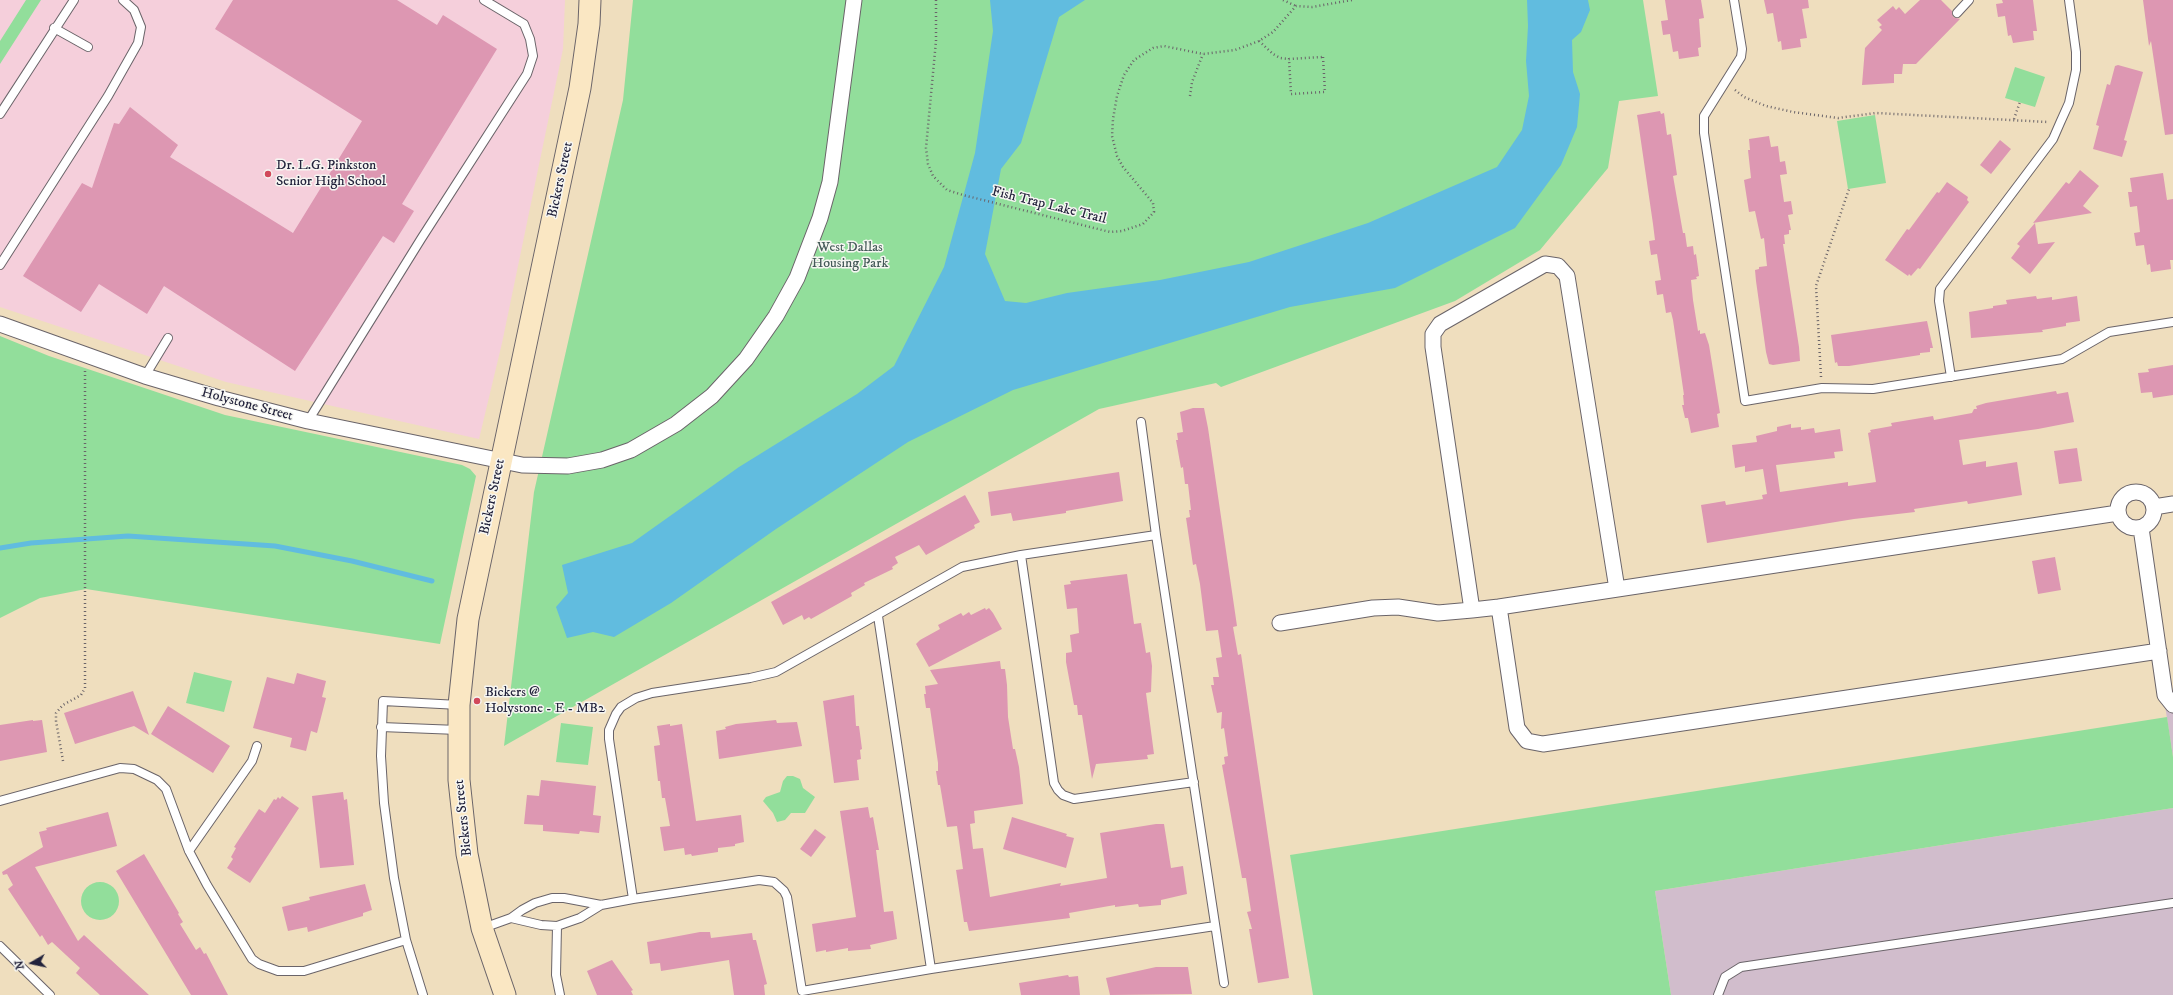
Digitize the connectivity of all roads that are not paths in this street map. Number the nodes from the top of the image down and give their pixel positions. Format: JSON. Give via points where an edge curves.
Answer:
{"nodes":[{"id":1,"x":74,"y":0,"type":"edge"},
{"id":2,"x":123,"y":0,"type":"edge"},
{"id":3,"x":484,"y":0,"type":"edge"},
{"id":4,"x":590,"y":0,"type":"edge"},
{"id":5,"x":854,"y":0,"type":"edge"},
{"id":6,"x":1734,"y":0,"type":"edge"},
{"id":7,"x":1969,"y":0,"type":"edge"},
{"id":8,"x":2069,"y":0,"type":"edge"},
{"id":9,"x":1957,"y":13,"type":"dead end"},
{"id":10,"x":54,"y":28,"type":"junction"},
{"id":11,"x":88,"y":48,"type":"dead end"},
{"id":12,"x":0,"y":114,"type":"edge"},
{"id":13,"x":0,"y":265,"type":"edge"},
{"id":14,"x":2173,"y":322,"type":"edge"},
{"id":15,"x":0,"y":324,"type":"edge"},
{"id":16,"x":168,"y":338,"type":"dead end"},
{"id":17,"x":145,"y":376,"type":"junction"},
{"id":18,"x":1951,"y":377,"type":"junction"},
{"id":19,"x":308,"y":421,"type":"junction"},
{"id":20,"x":1140,"y":422,"type":"dead end"},
{"id":21,"x":500,"y":461,"type":"junction"},
{"id":22,"x":2173,"y":504,"type":"edge"},
{"id":23,"x":2154,"y":507,"type":"junction"},
{"id":24,"x":2118,"y":514,"type":"junction"},
{"id":25,"x":2141,"y":528,"type":"junction"},
{"id":26,"x":1156,"y":535,"type":"junction"},
{"id":27,"x":1021,"y":555,"type":"junction"},
{"id":28,"x":1617,"y":589,"type":"junction"},
{"id":29,"x":1498,"y":607,"type":"junction"},
{"id":30,"x":1472,"y":610,"type":"junction"},
{"id":31,"x":878,"y":616,"type":"junction"},
{"id":32,"x":1280,"y":623,"type":"dead end"},
{"id":33,"x":2159,"y":651,"type":"junction"},
{"id":34,"x":459,"y":705,"type":"junction"},
{"id":35,"x":2173,"y":705,"type":"edge"},
{"id":36,"x":381,"y":727,"type":"junction"},
{"id":37,"x":458,"y":730,"type":"junction"},
{"id":38,"x":257,"y":746,"type":"dead end"},
{"id":39,"x":1194,"y":782,"type":"junction"},
{"id":40,"x":0,"y":800,"type":"edge"},
{"id":41,"x":189,"y":851,"type":"junction"},
{"id":42,"x":633,"y":899,"type":"junction"},
{"id":43,"x":2173,"y":903,"type":"edge"},
{"id":44,"x":601,"y":905,"type":"junction"},
{"id":45,"x":511,"y":918,"type":"junction"},
{"id":46,"x":557,"y":926,"type":"junction"},
{"id":47,"x":1215,"y":926,"type":"junction"},
{"id":48,"x":482,"y":928,"type":"junction"},
{"id":49,"x":406,"y":940,"type":"junction"},
{"id":50,"x":0,"y":946,"type":"edge"},
{"id":51,"x":930,"y":969,"type":"junction"},
{"id":52,"x":1224,"y":983,"type":"dead end"},
{"id":53,"x":802,"y":993,"type":"edge"},
{"id":54,"x":50,"y":995,"type":"edge"},
{"id":55,"x":423,"y":995,"type":"edge"},
{"id":56,"x":505,"y":995,"type":"edge"},
{"id":57,"x":560,"y":995,"type":"edge"},
{"id":58,"x":1718,"y":995,"type":"edge"}],
"edges":[{"from":1,"to":10,"type":"lane"},
{"from":2,"to":13,"type":"lane","via":[[134,10],[141,27],[138,43],[108,96]]},
{"from":3,"to":19,"type":"lane","via":[[524,24],[533,56],[527,74]]},
{"from":4,"to":21,"type":"street","name":"Bickers Street","via":[[580,88]]},
{"from":5,"to":21,"type":"street","name":"Holystone Street","via":[[837,138],[830,182],[820,218],[796,278],[776,316],[746,359],[712,396],[676,424],[631,450],[602,460],[568,466],[522,465]]},
{"from":6,"to":18,"type":"lane","via":[[1741,57],[1704,116],[1704,133],[1745,401],[1822,388],[1873,388]]},
{"from":7,"to":9,"type":"lane"},
{"from":8,"to":18,"type":"lane","via":[[2076,70],[2069,103],[2053,139],[1940,289],[1939,301]]},
{"from":10,"to":11,"type":"lane"},
{"from":10,"to":12,"type":"lane"},
{"from":14,"to":18,"type":"lane","via":[[2109,332],[2062,359]]},
{"from":15,"to":17,"type":"street","name":"Holystone Street"},
{"from":16,"to":17,"type":"lane"},
{"from":17,"to":19,"type":"street","name":"Holystone Street"},
{"from":19,"to":21,"type":"street","name":"Holystone Street"},
{"from":20,"to":26,"type":"lane"},
{"from":21,"to":34,"type":"street","name":"Bickers Street","via":[[468,620]]},
{"from":22,"to":23,"type":"street"},
{"from":23,"to":24,"type":"street","via":[[2146,495],[2128,493],[2120,501]]},
{"from":23,"to":25,"type":"street","via":[[2150,521]]},
{"from":24,"to":25,"type":"street","via":[[2129,527]]},
{"from":24,"to":28,"type":"street"},
{"from":25,"to":33,"type":"street"},
{"from":26,"to":27,"type":"lane"},
{"from":26,"to":39,"type":"lane"},
{"from":27,"to":31,"type":"lane","via":[[962,567]]},
{"from":27,"to":39,"type":"lane","via":[[1054,783],[1058,790],[1074,799]]},
{"from":28,"to":29,"type":"street"},
{"from":28,"to":30,"type":"street","via":[[1568,276],[1558,266],[1545,264],[1440,324],[1433,334]]},
{"from":29,"to":30,"type":"street"},
{"from":29,"to":33,"type":"street","via":[[1517,728],[1527,741],[1543,744]]},
{"from":30,"to":32,"type":"street","via":[[1438,613],[1398,607],[1373,608]]},
{"from":31,"to":42,"type":"lane","via":[[776,672],[644,695],[621,707],[612,721],[609,739]]},
{"from":31,"to":51,"type":"lane"},
{"from":33,"to":35,"type":"street","via":[[2165,695]]},
{"from":34,"to":36,"type":"lane","via":[[383,701]]},
{"from":34,"to":37,"type":"street","name":"Bickers Street"},
{"from":36,"to":37,"type":"lane"},
{"from":36,"to":49,"type":"lane","via":[[384,803],[394,878]]},
{"from":37,"to":48,"type":"street","name":"Bickers Street","via":[[459,780],[467,854]]},
{"from":38,"to":41,"type":"lane","via":[[252,761]]},
{"from":39,"to":47,"type":"lane"},
{"from":40,"to":41,"type":"lane","via":[[120,768],[134,769],[157,780],[166,789]]},
{"from":41,"to":49,"type":"lane","via":[[252,959],[266,968],[278,972],[304,971]]},
{"from":42,"to":44,"type":"lane"},
{"from":42,"to":53,"type":"lane","via":[[759,880],[774,882],[787,897]]},
{"from":43,"to":58,"type":"lane","via":[[1741,967],[1725,977]]},
{"from":44,"to":45,"type":"lane","via":[[552,898],[535,903]]},
{"from":44,"to":46,"type":"lane","via":[[580,918]]},
{"from":45,"to":46,"type":"lane"},
{"from":45,"to":48,"type":"lane"},
{"from":46,"to":57,"type":"lane","via":[[556,974]]},
{"from":47,"to":51,"type":"lane"},
{"from":47,"to":52,"type":"lane"},
{"from":48,"to":56,"type":"street","name":"Bickers Street"},
{"from":49,"to":55,"type":"lane"},
{"from":50,"to":54,"type":"lane"},
{"from":51,"to":53,"type":"lane"}]}
